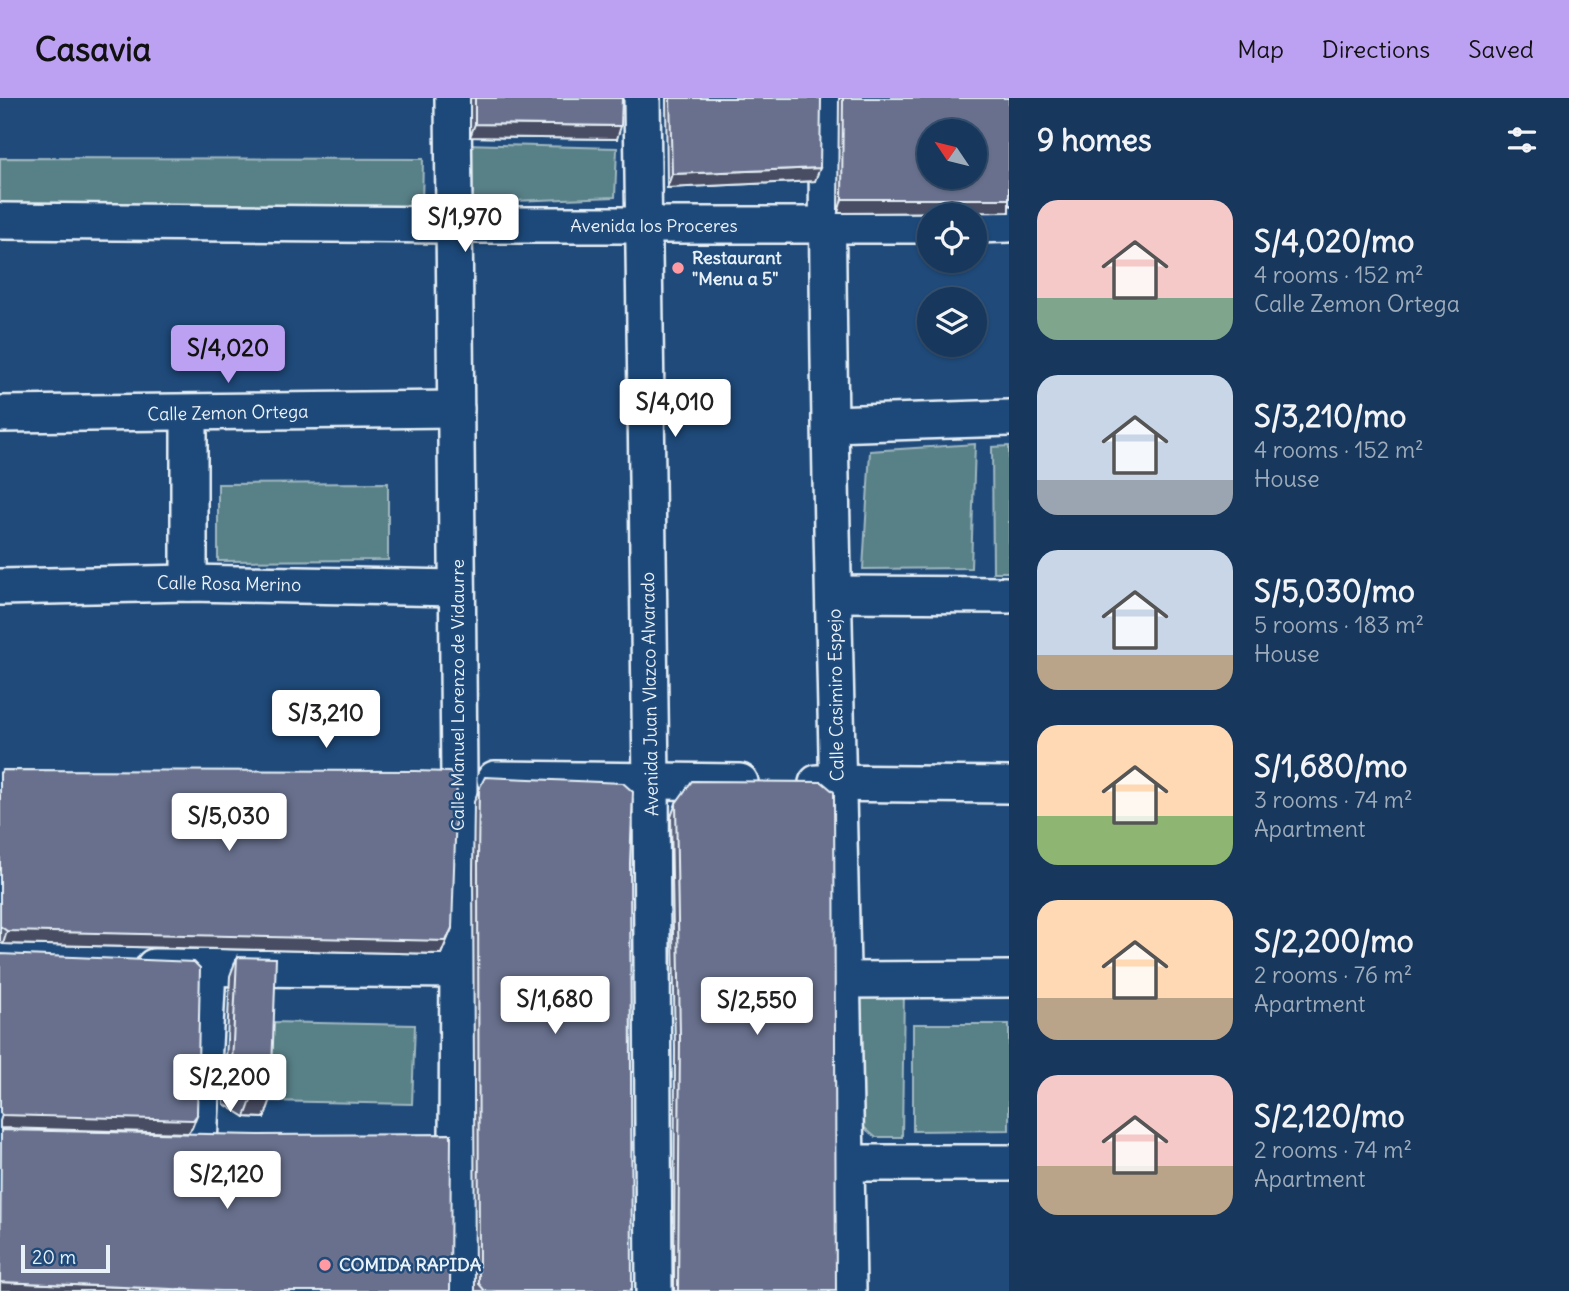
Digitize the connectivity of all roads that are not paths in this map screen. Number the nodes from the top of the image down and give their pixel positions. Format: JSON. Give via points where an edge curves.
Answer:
{"nodes":[{"id":1,"x":453,"y":98,"type":"edge"},
{"id":2,"x":642,"y":98,"type":"edge"},
{"id":3,"x":827,"y":98,"type":"edge"},
{"id":4,"x":0,"y":221,"type":"edge"},
{"id":5,"x":1009,"y":224,"type":"edge"},
{"id":6,"x":917,"y":225,"type":"edge"},
{"id":7,"x":987,"y":225,"type":"edge"},
{"id":8,"x":454,"y":226,"type":"junction"},
{"id":9,"x":644,"y":226,"type":"junction"},
{"id":10,"x":827,"y":226,"type":"junction"},
{"id":11,"x":456,"y":410,"type":"junction"},
{"id":12,"x":0,"y":414,"type":"edge"},
{"id":13,"x":189,"y":414,"type":"junction"},
{"id":14,"x":1009,"y":418,"type":"edge"},
{"id":15,"x":831,"y":424,"type":"junction"},
{"id":16,"x":189,"y":583,"type":"junction"},
{"id":17,"x":0,"y":587,"type":"edge"},
{"id":18,"x":457,"y":588,"type":"junction"},
{"id":19,"x":834,"y":594,"type":"junction"},
{"id":20,"x":1009,"y":595,"type":"edge"},
{"id":21,"x":445,"y":778,"type":"junction"},
{"id":22,"x":651,"y":781,"type":"junction"},
{"id":23,"x":838,"y":784,"type":"junction"},
{"id":24,"x":1009,"y":785,"type":"edge"},
{"id":25,"x":125,"y":966,"type":"edge"},
{"id":26,"x":208,"y":968,"type":"junction"},
{"id":27,"x":458,"y":970,"type":"junction"},
{"id":28,"x":1009,"y":979,"type":"edge"},
{"id":29,"x":844,"y":980,"type":"junction"},
{"id":30,"x":199,"y":1142,"type":"edge"},
{"id":31,"x":421,"y":1143,"type":"edge"},
{"id":32,"x":457,"y":1143,"type":"junction"},
{"id":33,"x":846,"y":1163,"type":"junction"},
{"id":34,"x":1009,"y":1163,"type":"edge"},
{"id":35,"x":462,"y":1291,"type":"edge"},
{"id":36,"x":654,"y":1291,"type":"edge"},
{"id":37,"x":848,"y":1291,"type":"edge"}],
"edges":[{"from":1,"to":8,"type":"street","name":"Calle Manuel Lorenzo de Vidaurre"},
{"from":2,"to":9,"type":"street","name":"Avenida Juan Vlazco Alvarado"},
{"from":3,"to":10,"type":"street","name":"Calle Casimiro Espejo"},
{"from":4,"to":8,"type":"street","name":"Avenida los Proceres"},
{"from":5,"to":7,"type":"street"},
{"from":6,"to":10,"type":"street","name":"Avenida los Proceres"},
{"from":8,"to":9,"type":"street","name":"Avenida los Proceres"},
{"from":8,"to":11,"type":"street","name":"Calle Manuel Lorenzo de Vidaurre"},
{"from":9,"to":10,"type":"street","name":"Avenida los Proceres"},
{"from":9,"to":22,"type":"street","name":"Avenida Juan Vlazco Alvarado"},
{"from":10,"to":15,"type":"street","name":"Calle Casimiro Espejo"},
{"from":11,"to":13,"type":"street","name":"Calle Zemon Ortega"},
{"from":11,"to":18,"type":"street","name":"Calle Manuel Lorenzo de Vidaurre"},
{"from":12,"to":13,"type":"street","name":"Calle Zemon Ortega"},
{"from":13,"to":16,"type":"street"},
{"from":14,"to":15,"type":"street"},
{"from":15,"to":19,"type":"street","name":"Calle Casimiro Espejo"},
{"from":16,"to":17,"type":"street","name":"Calle Rosa Merino"},
{"from":16,"to":18,"type":"street","name":"Calle Rosa Merino"},
{"from":18,"to":21,"type":"street","name":"Calle Manuel Lorenzo de Vidaurre"},
{"from":19,"to":20,"type":"street"},
{"from":19,"to":23,"type":"street","name":"Calle Casimiro Espejo"},
{"from":21,"to":22,"type":"street"},
{"from":21,"to":27,"type":"street","name":"Calle Manuel Lorenzo de Vidaurre"},
{"from":22,"to":23,"type":"street"},
{"from":22,"to":36,"type":"street","name":"Avenida Juan Vlazco Alvarado"},
{"from":23,"to":24,"type":"street"},
{"from":23,"to":29,"type":"street","name":"Calle Casimiro Espejo"},
{"from":25,"to":26,"type":"street"},
{"from":26,"to":27,"type":"street"},
{"from":26,"to":30,"type":"street"},
{"from":27,"to":32,"type":"street","name":"Calle Manuel Lorenzo de Vidaurre"},
{"from":28,"to":29,"type":"street"},
{"from":29,"to":33,"type":"street","name":"Calle Casimiro Espejo"},
{"from":31,"to":32,"type":"street"},
{"from":32,"to":35,"type":"street","name":"Calle Manuel Lorenzo de Vidaurre"},
{"from":33,"to":34,"type":"street"},
{"from":33,"to":37,"type":"street","name":"Calle Casimiro Espejo"}]}
